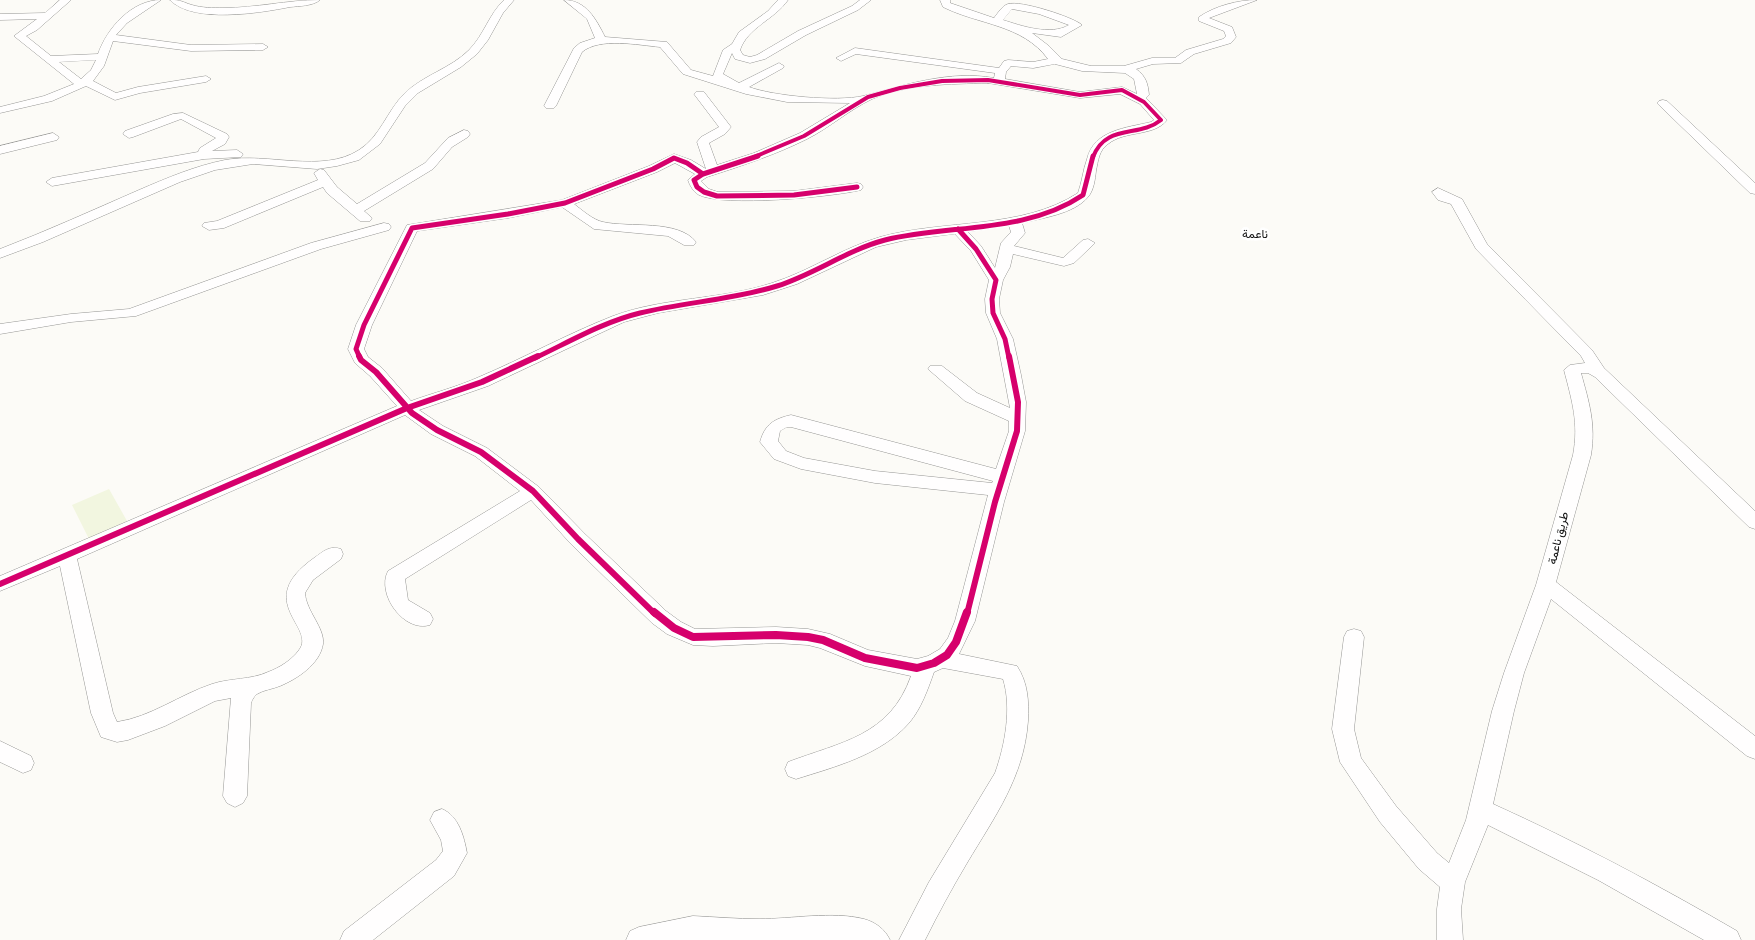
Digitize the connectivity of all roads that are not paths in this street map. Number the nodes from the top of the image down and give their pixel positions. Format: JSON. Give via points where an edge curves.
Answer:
{"nodes":[{"id":1,"x":66,"y":0,"type":"edge"},
{"id":2,"x":156,"y":0,"type":"edge"},
{"id":3,"x":175,"y":0,"type":"edge"},
{"id":4,"x":315,"y":0,"type":"edge"},
{"id":5,"x":509,"y":0,"type":"edge"},
{"id":6,"x":569,"y":0,"type":"edge"},
{"id":7,"x":783,"y":0,"type":"edge"},
{"id":8,"x":866,"y":0,"type":"edge"},
{"id":9,"x":945,"y":0,"type":"edge"},
{"id":10,"x":1224,"y":0,"type":"edge"},
{"id":11,"x":1247,"y":1,"type":"edge"},
{"id":12,"x":47,"y":16,"type":"junction"},
{"id":13,"x":0,"y":17,"type":"edge"},
{"id":14,"x":996,"y":21,"type":"junction"},
{"id":15,"x":1017,"y":29,"type":"junction"},
{"id":16,"x":19,"y":36,"type":"junction"},
{"id":17,"x":110,"y":36,"type":"junction"},
{"id":18,"x":601,"y":39,"type":"junction"},
{"id":19,"x":736,"y":46,"type":"junction"},
{"id":20,"x":263,"y":47,"type":"dead end"},
{"id":21,"x":942,"y":51,"type":"dead end"},
{"id":22,"x":103,"y":57,"type":"junction"},
{"id":23,"x":841,"y":58,"type":"dead end"},
{"id":24,"x":48,"y":59,"type":"junction"},
{"id":25,"x":1055,"y":61,"type":"junction"},
{"id":26,"x":779,"y":66,"type":"dead end"},
{"id":27,"x":1126,"y":69,"type":"junction"},
{"id":28,"x":1002,"y":72,"type":"junction"},
{"id":29,"x":206,"y":79,"type":"dead end"},
{"id":30,"x":82,"y":82,"type":"junction"},
{"id":31,"x":735,"y":87,"type":"junction"},
{"id":32,"x":700,"y":94,"type":"dead end"},
{"id":33,"x":1139,"y":99,"type":"junction"},
{"id":34,"x":863,"y":100,"type":"junction"},
{"id":35,"x":1663,"y":103,"type":"dead end"},
{"id":36,"x":550,"y":106,"type":"dead end"},
{"id":37,"x":0,"y":110,"type":"edge"},
{"id":38,"x":129,"y":134,"type":"dead end"},
{"id":39,"x":464,"y":134,"type":"dead end"},
{"id":40,"x":53,"y":136,"type":"dead end"},
{"id":41,"x":0,"y":150,"type":"edge"},
{"id":42,"x":204,"y":155,"type":"junction"},
{"id":43,"x":264,"y":161,"type":"junction"},
{"id":44,"x":315,"y":164,"type":"junction"},
{"id":45,"x":708,"y":172,"type":"junction"},
{"id":46,"x":326,"y":181,"type":"junction"},
{"id":47,"x":52,"y":182,"type":"dead end"},
{"id":48,"x":857,"y":187,"type":"dead end"},
{"id":49,"x":1755,"y":190,"type":"edge"},
{"id":50,"x":1438,"y":192,"type":"dead end"},
{"id":51,"x":565,"y":202,"type":"junction"},
{"id":52,"x":356,"y":210,"type":"junction"},
{"id":53,"x":1013,"y":220,"type":"junction"},
{"id":54,"x":209,"y":226,"type":"dead end"},
{"id":55,"x":384,"y":227,"type":"junction"},
{"id":56,"x":412,"y":228,"type":"junction"},
{"id":57,"x":958,"y":228,"type":"junction"},
{"id":58,"x":689,"y":242,"type":"dead end"},
{"id":59,"x":1088,"y":243,"type":"dead end"},
{"id":60,"x":1006,"y":248,"type":"junction"},
{"id":61,"x":0,"y":254,"type":"edge"},
{"id":62,"x":996,"y":280,"type":"junction"},
{"id":63,"x":0,"y":329,"type":"edge"},
{"id":64,"x":936,"y":369,"type":"dead end"},
{"id":65,"x":1598,"y":371,"type":"junction"},
{"id":66,"x":407,"y":408,"type":"junction"},
{"id":67,"x":1018,"y":419,"type":"junction"},
{"id":68,"x":1000,"y":484,"type":"junction"},
{"id":69,"x":533,"y":491,"type":"junction"},
{"id":70,"x":1755,"y":522,"type":"edge"},
{"id":71,"x":334,"y":554,"type":"dead end"},
{"id":72,"x":67,"y":556,"type":"junction"},
{"id":73,"x":0,"y":584,"type":"edge"},
{"id":74,"x":1546,"y":585,"type":"junction"},
{"id":75,"x":423,"y":618,"type":"dead end"},
{"id":76,"x":1354,"y":637,"type":"dead end"},
{"id":77,"x":934,"y":662,"type":"junction"},
{"id":78,"x":251,"y":685,"type":"junction"},
{"id":79,"x":1755,"y":749,"type":"edge"},
{"id":80,"x":0,"y":751,"type":"edge"},
{"id":81,"x":23,"y":763,"type":"dead end"},
{"id":82,"x":796,"y":769,"type":"dead end"},
{"id":83,"x":235,"y":796,"type":"dead end"},
{"id":84,"x":1481,"y":810,"type":"junction"},
{"id":85,"x":442,"y":820,"type":"dead end"},
{"id":86,"x":1453,"y":882,"type":"junction"},
{"id":87,"x":354,"y":940,"type":"edge"},
{"id":88,"x":639,"y":940,"type":"edge"},
{"id":89,"x":877,"y":940,"type":"edge"},
{"id":90,"x":912,"y":940,"type":"edge"},
{"id":91,"x":1450,"y":940,"type":"edge"},
{"id":92,"x":1728,"y":940,"type":"edge"}],
"edges":[{"from":1,"to":12,"type":"street"},
{"from":2,"to":17,"type":"street","via":[[119,25]]},
{"from":3,"to":4,"type":"street","via":[[193,8],[218,10],[266,8]]},
{"from":5,"to":44,"type":"street","via":[[497,13],[476,49],[408,96],[370,148],[354,158]]},
{"from":6,"to":18,"type":"street","via":[[590,17]]},
{"from":7,"to":19,"type":"street","via":[[777,10],[750,28]]},
{"from":8,"to":19,"type":"street","via":[[761,57],[750,60],[739,57]]},
{"from":9,"to":14,"type":"street","via":[[946,5],[955,9]]},
{"from":10,"to":11,"type":"street"},
{"from":11,"to":27,"type":"street","via":[[1202,19],[1228,29],[1231,38],[1227,41],[1190,52],[1177,61],[1152,61]]},
{"from":12,"to":13,"type":"street"},
{"from":12,"to":16,"type":"street"},
{"from":13,"to":16,"type":"street"},
{"from":14,"to":15,"type":"street"},
{"from":14,"to":15,"type":"street","via":[[1013,6],[1042,12],[1077,25],[1061,34]]},
{"from":15,"to":25,"type":"street","via":[[1045,48]]},
{"from":16,"to":24,"type":"street"},
{"from":17,"to":20,"type":"street","via":[[191,48]]},
{"from":17,"to":22,"type":"street"},
{"from":18,"to":31,"type":"street","via":[[663,44],[687,72]]},
{"from":18,"to":36,"type":"street","via":[[578,50]]},
{"from":19,"to":31,"type":"street","via":[[727,52],[718,74]]},
{"from":21,"to":28,"type":"street"},
{"from":22,"to":24,"type":"street"},
{"from":22,"to":30,"type":"street","via":[[91,76]]},
{"from":23,"to":28,"type":"street","via":[[855,51]]},
{"from":24,"to":30,"type":"street"},
{"from":25,"to":27,"type":"street","via":[[1082,68]]},
{"from":25,"to":28,"type":"street","via":[[1033,65],[1012,62]]},
{"from":26,"to":31,"type":"street"},
{"from":27,"to":33,"type":"street","via":[[1142,81],[1143,95]]},
{"from":28,"to":33,"type":"street","via":[[1080,95],[1122,90]]},
{"from":28,"to":34,"type":"street","via":[[974,79],[926,83],[882,92]]},
{"from":29,"to":30,"type":"street","via":[[115,97]]},
{"from":30,"to":37,"type":"street","via":[[60,93]]},
{"from":31,"to":34,"type":"street","via":[[795,99]]},
{"from":32,"to":45,"type":"street","via":[[725,127],[703,142]]},
{"from":33,"to":53,"type":"street","via":[[1160,122],[1111,137],[1100,144],[1093,155],[1085,192],[1079,199],[1048,212]]},
{"from":34,"to":45,"type":"street","via":[[804,136],[758,156]]},
{"from":35,"to":49,"type":"street"},
{"from":38,"to":42,"type":"street","via":[[182,116],[223,137],[222,141],[204,151]]},
{"from":39,"to":52,"type":"street","via":[[448,143],[439,157],[424,169]]},
{"from":40,"to":41,"type":"street"},
{"from":42,"to":43,"type":"street","via":[[253,154],[265,156]]},
{"from":42,"to":47,"type":"street"},
{"from":43,"to":44,"type":"street"},
{"from":43,"to":61,"type":"street","via":[[231,163],[191,174]]},
{"from":44,"to":46,"type":"street"},
{"from":45,"to":48,"type":"street","via":[[697,177],[694,184],[717,196],[787,195]]},
{"from":45,"to":51,"type":"street","via":[[674,158]]},
{"from":46,"to":52,"type":"street"},
{"from":46,"to":54,"type":"street","via":[[219,225]]},
{"from":50,"to":65,"type":"street","via":[[1457,202],[1481,246],[1587,353]]},
{"from":51,"to":56,"type":"street"},
{"from":51,"to":58,"type":"street","via":[[599,226],[671,232]]},
{"from":52,"to":55,"type":"street","via":[[374,224]]},
{"from":53,"to":57,"type":"street"},
{"from":53,"to":60,"type":"street","via":[[1018,233]]},
{"from":55,"to":56,"type":"street"},
{"from":55,"to":63,"type":"street","via":[[316,246],[136,312]]},
{"from":56,"to":66,"type":"street","via":[[364,325],[356,349],[362,360]]},
{"from":57,"to":62,"type":"street"},
{"from":57,"to":66,"type":"street","via":[[872,243],[790,282],[764,290],[619,319],[482,382]]},
{"from":59,"to":60,"type":"street","via":[[1064,262]]},
{"from":60,"to":62,"type":"street","via":[[1003,267]]},
{"from":62,"to":67,"type":"street","via":[[993,313],[1005,339],[1014,375]]},
{"from":64,"to":67,"type":"street","via":[[971,397]]},
{"from":65,"to":70,"type":"street"},
{"from":65,"to":74,"type":"street","name":"طريق ناعمة","via":[[1579,367],[1572,370],[1584,414],[1585,437]]},
{"from":66,"to":69,"type":"street","via":[[419,419],[481,452]]},
{"from":66,"to":72,"type":"street"},
{"from":67,"to":68,"type":"street","via":[[1017,432]]},
{"from":68,"to":68,"type":"street","via":[[875,477],[801,463],[780,454],[768,442],[771,430],[780,423],[791,421]]},
{"from":68,"to":77,"type":"street","via":[[966,621],[956,642]]},
{"from":69,"to":75,"type":"street","via":[[395,576],[396,597],[402,608]]},
{"from":69,"to":77,"type":"street","via":[[659,617],[684,634],[701,638],[808,637],[880,662],[917,668]]},
{"from":71,"to":78,"type":"street","via":[[303,579],[295,593],[296,605],[312,638],[312,649],[299,664],[277,678]]},
{"from":72,"to":73,"type":"street"},
{"from":72,"to":78,"type":"street","via":[[102,713],[112,732],[135,728],[210,694]]},
{"from":74,"to":79,"type":"street"},
{"from":74,"to":84,"type":"street","name":"طريق ناعمة","via":[[1505,703]]},
{"from":76,"to":86,"type":"street","via":[[1343,729],[1351,762],[1388,814],[1428,861]]},
{"from":77,"to":82,"type":"street","via":[[899,718],[862,743],[830,759]]},
{"from":77,"to":90,"type":"street","via":[[1010,672],[1019,698],[1011,761],[994,797]]},
{"from":78,"to":83,"type":"street","via":[[240,701]]},
{"from":80,"to":81,"type":"street"},
{"from":84,"to":86,"type":"street","name":"طريق ناعمة"},
{"from":84,"to":92,"type":"street","via":[[1539,836]]},
{"from":85,"to":87,"type":"street","via":[[452,837],[455,853],[445,868]]},
{"from":86,"to":91,"type":"street","name":"طريق ناعمة","via":[[1449,909]]},
{"from":88,"to":89,"type":"street","via":[[694,929],[759,932],[844,929],[864,932]]}]}
